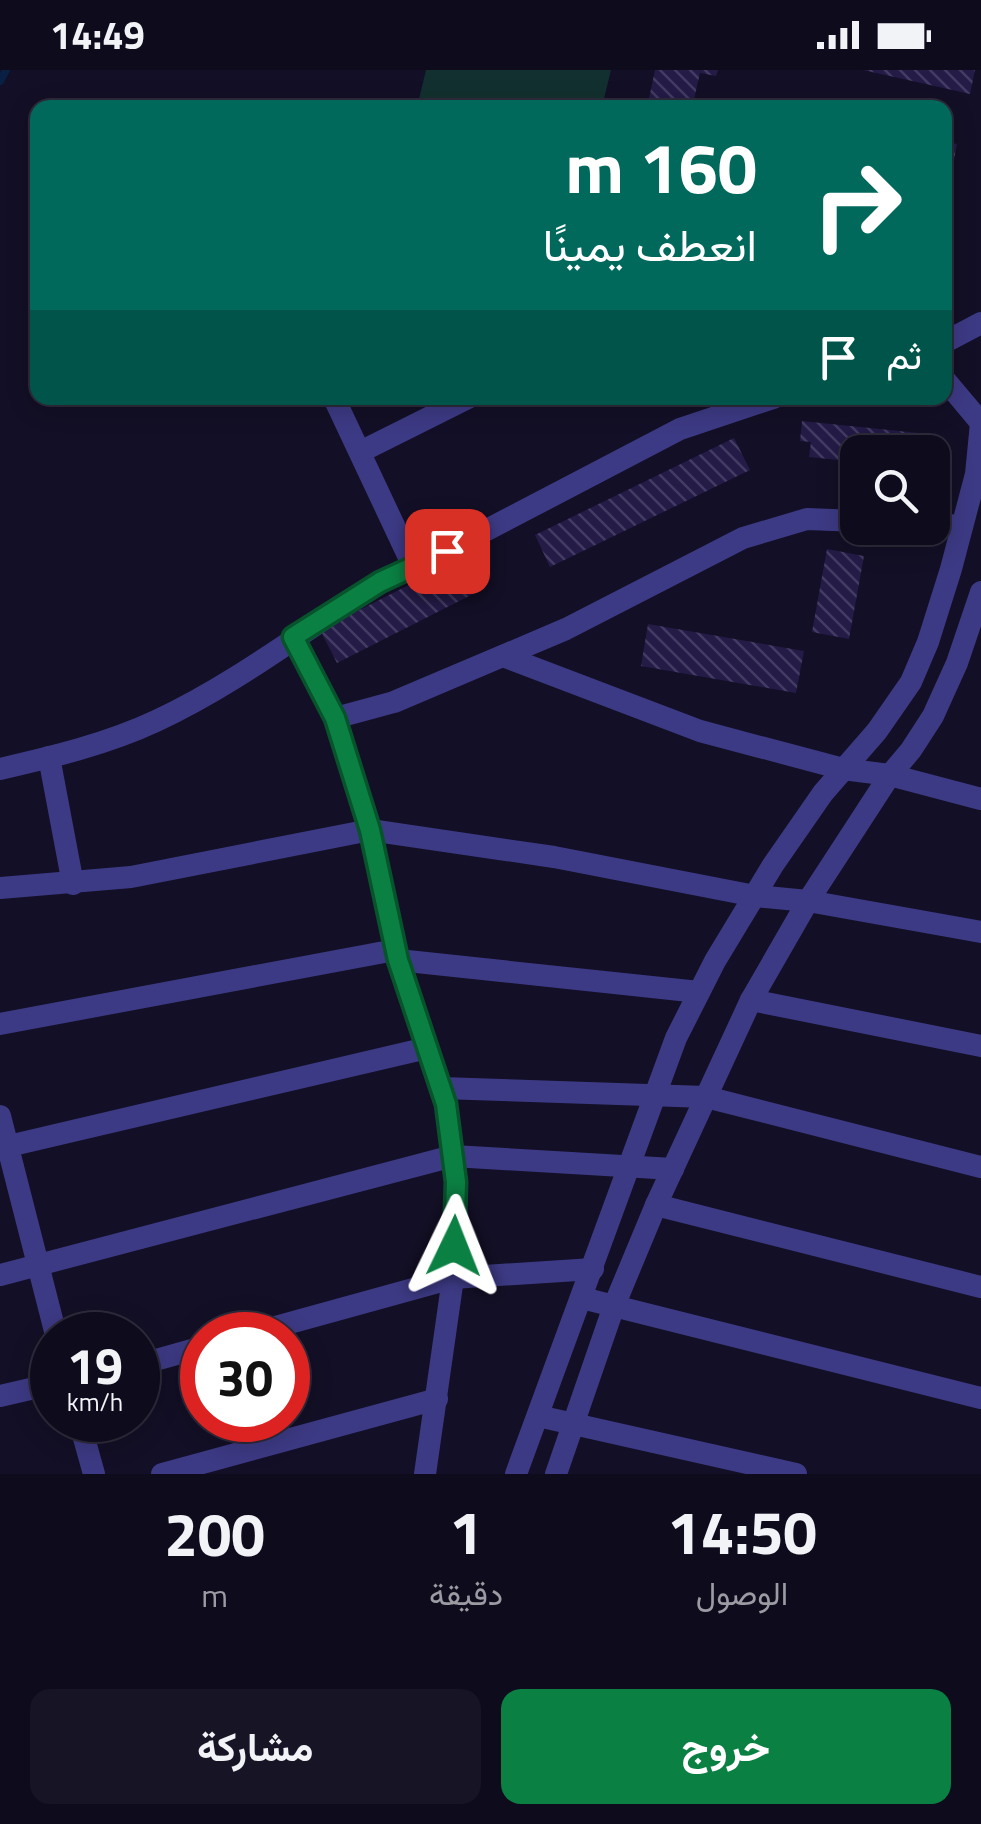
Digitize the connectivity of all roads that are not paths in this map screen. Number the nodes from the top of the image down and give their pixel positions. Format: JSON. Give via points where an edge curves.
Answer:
{"nodes":[{"id":1,"x":980,"y":329,"type":"edge"},
{"id":2,"x":952,"y":339,"type":"edge"},
{"id":3,"x":952,"y":388,"type":"edge"},
{"id":4,"x":338,"y":405,"type":"edge"},
{"id":5,"x":454,"y":405,"type":"edge"},
{"id":6,"x":753,"y":405,"type":"edge"},
{"id":7,"x":981,"y":423,"type":"edge"},
{"id":8,"x":362,"y":451,"type":"junction"},
{"id":9,"x":840,"y":520,"type":"edge"},
{"id":10,"x":950,"y":525,"type":"edge"},
{"id":11,"x":962,"y":526,"type":"junction"},
{"id":12,"x":414,"y":568,"type":"junction"},
{"id":13,"x":981,"y":592,"type":"edge"},
{"id":14,"x":293,"y":637,"type":"junction"},
{"id":15,"x":503,"y":656,"type":"junction"},
{"id":16,"x":335,"y":718,"type":"junction"},
{"id":17,"x":50,"y":757,"type":"junction"},
{"id":18,"x":0,"y":769,"type":"edge"},
{"id":19,"x":844,"y":769,"type":"junction"},
{"id":20,"x":890,"y":775,"type":"junction"},
{"id":21,"x":981,"y":799,"type":"edge"},
{"id":22,"x":370,"y":830,"type":"junction"},
{"id":23,"x":73,"y":884,"type":"junction"},
{"id":24,"x":0,"y":888,"type":"edge"},
{"id":25,"x":755,"y":896,"type":"junction"},
{"id":26,"x":808,"y":901,"type":"junction"},
{"id":27,"x":981,"y":932,"type":"edge"},
{"id":28,"x":396,"y":955,"type":"junction"},
{"id":29,"x":699,"y":992,"type":"junction"},
{"id":30,"x":751,"y":1000,"type":"junction"},
{"id":31,"x":0,"y":1024,"type":"edge"},
{"id":32,"x":981,"y":1046,"type":"edge"},
{"id":33,"x":427,"y":1048,"type":"junction"},
{"id":34,"x":441,"y":1088,"type":"junction"},
{"id":35,"x":706,"y":1097,"type":"junction"},
{"id":36,"x":655,"y":1098,"type":"junction"},
{"id":37,"x":0,"y":1116,"type":"edge"},
{"id":38,"x":4,"y":1146,"type":"edge"},
{"id":39,"x":454,"y":1156,"type":"junction"},
{"id":40,"x":630,"y":1165,"type":"junction"},
{"id":41,"x":981,"y":1167,"type":"edge"},
{"id":42,"x":673,"y":1169,"type":"junction"},
{"id":43,"x":656,"y":1205,"type":"junction"},
{"id":44,"x":38,"y":1265,"type":"junction"},
{"id":45,"x":592,"y":1270,"type":"junction"},
{"id":46,"x":0,"y":1274,"type":"edge"},
{"id":47,"x":453,"y":1278,"type":"junction"},
{"id":48,"x":981,"y":1286,"type":"edge"},
{"id":49,"x":582,"y":1298,"type":"junction"},
{"id":50,"x":614,"y":1306,"type":"junction"},
{"id":51,"x":50,"y":1312,"type":"edge"},
{"id":52,"x":310,"y":1317,"type":"edge"},
{"id":53,"x":30,"y":1389,"type":"edge"},
{"id":54,"x":0,"y":1396,"type":"edge"},
{"id":55,"x":981,"y":1398,"type":"edge"},
{"id":56,"x":437,"y":1399,"type":"junction"},
{"id":57,"x":538,"y":1416,"type":"junction"},
{"id":58,"x":574,"y":1426,"type":"junction"},
{"id":59,"x":85,"y":1442,"type":"edge"},
{"id":60,"x":94,"y":1474,"type":"edge"},
{"id":61,"x":162,"y":1474,"type":"edge"},
{"id":62,"x":425,"y":1474,"type":"edge"},
{"id":63,"x":516,"y":1474,"type":"edge"},
{"id":64,"x":556,"y":1474,"type":"edge"},
{"id":65,"x":796,"y":1474,"type":"edge"}],
"edges":[{"from":1,"to":2,"type":"street"},
{"from":3,"to":7,"type":"street"},
{"from":4,"to":8,"type":"street"},
{"from":5,"to":8,"type":"street"},
{"from":6,"to":12,"type":"street","via":[[680,430]]},
{"from":7,"to":11,"type":"street"},
{"from":8,"to":12,"type":"street"},
{"from":9,"to":15,"type":"street","via":[[807,519],[743,538]]},
{"from":10,"to":11,"type":"street"},
{"from":11,"to":19,"type":"street","via":[[911,682]]},
{"from":12,"to":14,"type":"street"},
{"from":13,"to":20,"type":"street","via":[[933,716]]},
{"from":14,"to":16,"type":"street"},
{"from":14,"to":17,"type":"street","via":[[152,723]]},
{"from":15,"to":16,"type":"street","via":[[394,702]]},
{"from":15,"to":19,"type":"street","via":[[700,730]]},
{"from":16,"to":22,"type":"street"},
{"from":17,"to":18,"type":"street"},
{"from":17,"to":23,"type":"street"},
{"from":19,"to":20,"type":"street"},
{"from":19,"to":25,"type":"street"},
{"from":20,"to":21,"type":"street"},
{"from":20,"to":26,"type":"street"},
{"from":22,"to":23,"type":"street"},
{"from":22,"to":25,"type":"street"},
{"from":22,"to":28,"type":"street"},
{"from":23,"to":24,"type":"street"},
{"from":25,"to":26,"type":"street"},
{"from":25,"to":29,"type":"street"},
{"from":26,"to":27,"type":"street"},
{"from":26,"to":30,"type":"street"},
{"from":28,"to":29,"type":"street"},
{"from":28,"to":31,"type":"street"},
{"from":28,"to":33,"type":"street"},
{"from":29,"to":36,"type":"street"},
{"from":30,"to":32,"type":"street"},
{"from":30,"to":35,"type":"street"},
{"from":33,"to":34,"type":"street"},
{"from":33,"to":38,"type":"street"},
{"from":34,"to":36,"type":"street"},
{"from":34,"to":39,"type":"street"},
{"from":35,"to":36,"type":"street"},
{"from":35,"to":41,"type":"street"},
{"from":35,"to":42,"type":"street"},
{"from":36,"to":40,"type":"street"},
{"from":37,"to":38,"type":"street"},
{"from":38,"to":44,"type":"street"},
{"from":39,"to":40,"type":"street"},
{"from":39,"to":44,"type":"street"},
{"from":39,"to":47,"type":"street"},
{"from":40,"to":42,"type":"street"},
{"from":40,"to":45,"type":"street"},
{"from":42,"to":43,"type":"street"},
{"from":43,"to":48,"type":"street"},
{"from":43,"to":50,"type":"street"},
{"from":44,"to":46,"type":"street"},
{"from":44,"to":51,"type":"street"},
{"from":45,"to":47,"type":"street"},
{"from":45,"to":49,"type":"street"},
{"from":47,"to":52,"type":"street"},
{"from":47,"to":56,"type":"street"},
{"from":49,"to":50,"type":"street"},
{"from":49,"to":57,"type":"street"},
{"from":50,"to":55,"type":"street"},
{"from":50,"to":58,"type":"street"},
{"from":53,"to":54,"type":"street"},
{"from":56,"to":61,"type":"street"},
{"from":56,"to":62,"type":"street"},
{"from":57,"to":58,"type":"street"},
{"from":57,"to":63,"type":"street"},
{"from":58,"to":64,"type":"street"},
{"from":58,"to":65,"type":"street"},
{"from":59,"to":60,"type":"street"}]}
